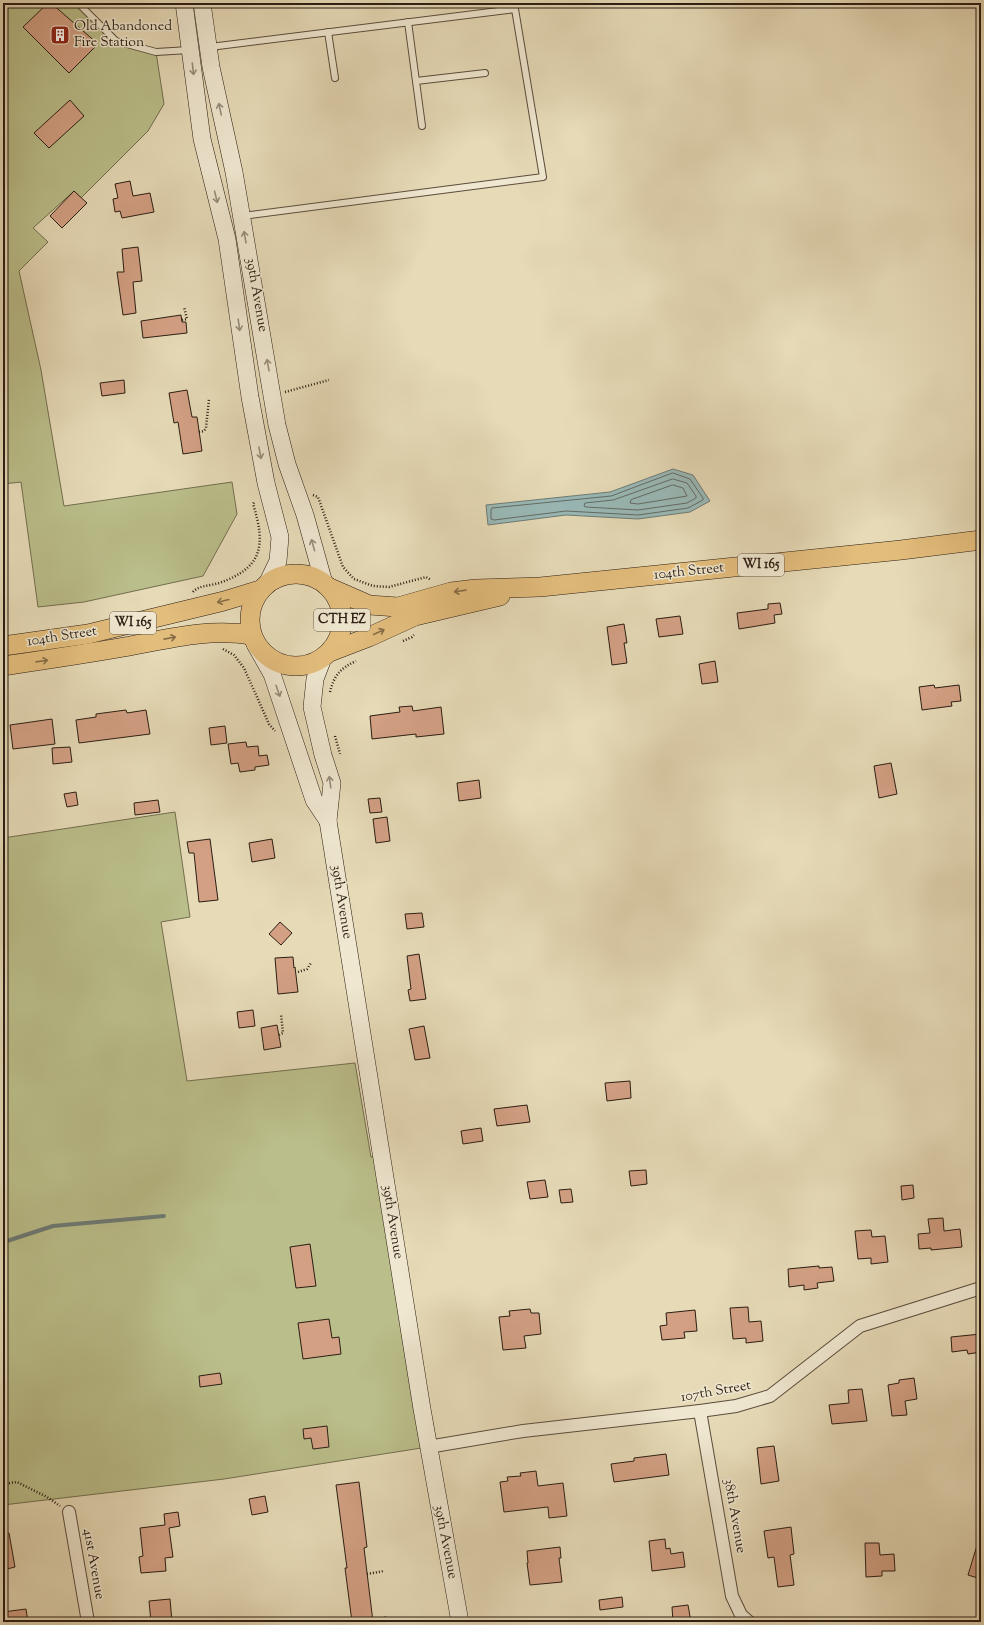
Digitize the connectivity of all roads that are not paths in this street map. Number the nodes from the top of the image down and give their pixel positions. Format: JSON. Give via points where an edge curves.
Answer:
{"nodes":[{"id":1,"x":78,"y":3,"type":"edge"},
{"id":2,"x":184,"y":3,"type":"edge"},
{"id":3,"x":202,"y":3,"type":"edge"},
{"id":4,"x":408,"y":22,"type":"junction"},
{"id":5,"x":328,"y":32,"type":"junction"},
{"id":6,"x":199,"y":49,"type":"junction"},
{"id":7,"x":485,"y":73,"type":"dead end"},
{"id":8,"x":335,"y":78,"type":"dead end"},
{"id":9,"x":416,"y":81,"type":"junction"},
{"id":10,"x":422,"y":126,"type":"dead end"},
{"id":11,"x":242,"y":216,"type":"junction"},
{"id":12,"x":272,"y":393,"type":"junction"},
{"id":13,"x":250,"y":397,"type":"junction"},
{"id":14,"x":981,"y":540,"type":"edge"},
{"id":15,"x":327,"y":585,"type":"junction"},
{"id":16,"x":264,"y":587,"type":"junction"},
{"id":17,"x":540,"y":587,"type":"junction"},
{"id":18,"x":253,"y":639,"type":"junction"},
{"id":19,"x":3,"y":646,"type":"edge"},
{"id":20,"x":326,"y":655,"type":"junction"},
{"id":21,"x":3,"y":666,"type":"edge"},
{"id":22,"x":328,"y":821,"type":"junction"},
{"id":23,"x":981,"y":1288,"type":"edge"},
{"id":24,"x":700,"y":1411,"type":"junction"},
{"id":25,"x":428,"y":1447,"type":"junction"},
{"id":26,"x":69,"y":1512,"type":"road end"},
{"id":27,"x":88,"y":1622,"type":"edge"},
{"id":28,"x":460,"y":1622,"type":"edge"},
{"id":29,"x":749,"y":1622,"type":"edge"}],
"edges":[{"from":1,"to":6,"type":"lane","via":[[116,41],[156,52]]},
{"from":2,"to":6,"type":"main road","name":"39th Avenue","number":"CTH EZ"},
{"from":3,"to":6,"type":"main road","name":"39th Avenue","number":"CTH EZ"},
{"from":4,"to":5,"type":"lane"},
{"from":4,"to":9,"type":"lane"},
{"from":4,"to":11,"type":"lane","via":[[515,9],[543,177]]},
{"from":5,"to":6,"type":"lane"},
{"from":5,"to":8,"type":"lane"},
{"from":11,"to":6,"type":"main road","name":"39th Avenue","number":"CTH EZ","one_way":true},
{"from":6,"to":13,"type":"main road","name":"39th Avenue","number":"CTH EZ","one_way":true,"via":[[202,139],[227,239]]},
{"from":7,"to":9,"type":"lane"},
{"from":9,"to":10,"type":"lane"},
{"from":12,"to":11,"type":"main road","name":"39th Avenue","number":"CTH EZ","one_way":true},
{"from":12,"to":13,"type":"main road"},
{"from":15,"to":12,"type":"main road","name":"39th Avenue","number":"CTH EZ","one_way":true,"via":[[287,464]]},
{"from":13,"to":16,"type":"main road","name":"39th Avenue","number":"CTH EZ","one_way":true,"via":[[266,483],[280,537],[278,561]]},
{"from":14,"to":17,"type":"main road","name":"104th Street","number":"WI 165"},
{"from":15,"to":16,"type":"main road","number":"WI 165","via":[[310,576],[295,574],[280,576]]},
{"from":17,"to":15,"type":"main road","name":"104th Street","number":"WI 165","one_way":true,"via":[[451,592],[398,607],[369,605]]},
{"from":15,"to":20,"type":"main road","number":"CTH EZ","via":[[338,600],[342,613],[342,627],[338,640]]},
{"from":16,"to":18,"type":"main road","number":"CTH EZ","via":[[252,604],[249,619]]},
{"from":16,"to":19,"type":"main road","name":"104th Street","number":"WI 165","one_way":true,"via":[[224,601],[88,634]]},
{"from":20,"to":17,"type":"main road","name":"104th Street","number":"WI 165","one_way":true,"via":[[415,616]]},
{"from":18,"to":20,"type":"main road","number":"WI 165","via":[[265,655],[278,663],[309,665]]},
{"from":21,"to":18,"type":"main road","name":"104th Street","number":"WI 165","one_way":true,"via":[[198,633],[233,632]]},
{"from":18,"to":22,"type":"main road","name":"39th Avenue","number":"CTH EZ","one_way":true,"via":[[272,674],[314,800]]},
{"from":22,"to":20,"type":"main road","name":"39th Avenue","number":"CTH EZ","one_way":true,"via":[[332,783],[312,707],[315,679]]},
{"from":22,"to":25,"type":"main road","name":"39th Avenue","number":"CTH EZ"},
{"from":23,"to":24,"type":"street","name":"107th Street","via":[[860,1326],[770,1396],[736,1406]]},
{"from":24,"to":25,"type":"street","name":"107th Street","via":[[523,1431]]},
{"from":24,"to":29,"type":"street","name":"38th Avenue","via":[[732,1596],[741,1615]]},
{"from":25,"to":28,"type":"main road","name":"39th Avenue","number":"CTH EZ"},
{"from":26,"to":27,"type":"street","name":"41st Avenue"}]}
